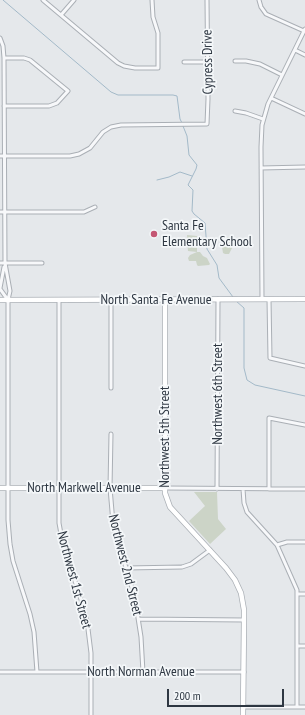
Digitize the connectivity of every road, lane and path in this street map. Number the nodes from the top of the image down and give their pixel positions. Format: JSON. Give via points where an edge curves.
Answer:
{"nodes":[{"id":1,"x":43,"y":0,"type":"edge"},
{"id":2,"x":74,"y":0,"type":"edge"},
{"id":3,"x":152,"y":0,"type":"edge"},
{"id":4,"x":207,"y":0,"type":"edge"},
{"id":5,"x":259,"y":0,"type":"edge"},
{"id":6,"x":61,"y":15,"type":"junction"},
{"id":7,"x":304,"y":30,"type":"edge"},
{"id":8,"x":0,"y":38,"type":"edge"},
{"id":9,"x":107,"y":48,"type":"dead end"},
{"id":10,"x":295,"y":50,"type":"junction"},
{"id":11,"x":104,"y":51,"type":"junction"},
{"id":12,"x":305,"y":55,"type":"edge"},
{"id":13,"x":4,"y":58,"type":"junction"},
{"id":14,"x":235,"y":61,"type":"dead end"},
{"id":15,"x":184,"y":62,"type":"dead end"},
{"id":16,"x":208,"y":62,"type":"junction"},
{"id":17,"x":282,"y":75,"type":"junction"},
{"id":18,"x":272,"y":98,"type":"junction"},
{"id":19,"x":4,"y":106,"type":"junction"},
{"id":20,"x":235,"y":111,"type":"dead end"},
{"id":21,"x":305,"y":114,"type":"edge"},
{"id":22,"x":263,"y":119,"type":"junction"},
{"id":23,"x":0,"y":156,"type":"edge"},
{"id":24,"x":5,"y":156,"type":"junction"},
{"id":25,"x":305,"y":167,"type":"edge"},
{"id":26,"x":261,"y":168,"type":"junction"},
{"id":27,"x":95,"y":207,"type":"dead end"},
{"id":28,"x":0,"y":212,"type":"edge"},
{"id":29,"x":5,"y":212,"type":"junction"},
{"id":30,"x":5,"y":263,"type":"junction"},
{"id":31,"x":42,"y":263,"type":"dead end"},
{"id":32,"x":0,"y":264,"type":"edge"},
{"id":33,"x":0,"y":289,"type":"edge"},
{"id":34,"x":218,"y":299,"type":"junction"},
{"id":35,"x":262,"y":299,"type":"junction"},
{"id":36,"x":269,"y":299,"type":"junction"},
{"id":37,"x":305,"y":299,"type":"edge"},
{"id":38,"x":0,"y":300,"type":"edge"},
{"id":39,"x":8,"y":300,"type":"junction"},
{"id":40,"x":59,"y":300,"type":"junction"},
{"id":41,"x":111,"y":300,"type":"junction"},
{"id":42,"x":165,"y":300,"type":"junction"},
{"id":43,"x":305,"y":366,"type":"edge"},
{"id":44,"x":111,"y":388,"type":"dead end"},
{"id":45,"x":305,"y":425,"type":"edge"},
{"id":46,"x":111,"y":434,"type":"dead end"},
{"id":47,"x":0,"y":488,"type":"edge"},
{"id":48,"x":8,"y":488,"type":"junction"},
{"id":49,"x":59,"y":488,"type":"junction"},
{"id":50,"x":110,"y":488,"type":"junction"},
{"id":51,"x":165,"y":488,"type":"junction"},
{"id":52,"x":217,"y":489,"type":"junction"},
{"id":53,"x":243,"y":489,"type":"junction"},
{"id":54,"x":269,"y":489,"type":"junction"},
{"id":55,"x":305,"y":489,"type":"edge"},
{"id":56,"x":305,"y":542,"type":"edge"},
{"id":57,"x":277,"y":545,"type":"junction"},
{"id":58,"x":210,"y":550,"type":"junction"},
{"id":59,"x":126,"y":568,"type":"junction"},
{"id":60,"x":298,"y":594,"type":"junction"},
{"id":61,"x":305,"y":594,"type":"edge"},
{"id":62,"x":139,"y":619,"type":"junction"},
{"id":63,"x":244,"y":620,"type":"junction"},
{"id":64,"x":297,"y":646,"type":"junction"},
{"id":65,"x":305,"y":646,"type":"edge"},
{"id":66,"x":0,"y":672,"type":"edge"},
{"id":67,"x":37,"y":672,"type":"junction"},
{"id":68,"x":91,"y":672,"type":"junction"},
{"id":69,"x":143,"y":672,"type":"junction"},
{"id":70,"x":244,"y":672,"type":"junction"},
{"id":71,"x":243,"y":707,"type":"junction"},
{"id":72,"x":297,"y":707,"type":"junction"},
{"id":73,"x":305,"y":707,"type":"edge"},
{"id":74,"x":91,"y":715,"type":"edge"},
{"id":75,"x":243,"y":715,"type":"edge"}],
"edges":[{"from":1,"to":6,"type":"street"},
{"from":2,"to":6,"type":"street"},
{"from":3,"to":11,"type":"street","via":[[153,17],[158,33],[158,68],[124,66]]},
{"from":4,"to":16,"type":"street","name":"Cypress Drive"},
{"from":5,"to":7,"type":"street","via":[[266,14]]},
{"from":6,"to":11,"type":"street"},
{"from":7,"to":10,"type":"street"},
{"from":8,"to":13,"type":"street"},
{"from":9,"to":11,"type":"street"},
{"from":10,"to":12,"type":"street"},
{"from":10,"to":17,"type":"street"},
{"from":13,"to":19,"type":"street"},
{"from":13,"to":19,"type":"street","via":[[30,60],[68,91],[57,103],[50,106]]},
{"from":14,"to":17,"type":"street","via":[[260,64]]},
{"from":15,"to":16,"type":"street"},
{"from":16,"to":24,"type":"street","name":"Cypress Drive","via":[[207,124],[115,126],[103,132],[90,148],[79,154]]},
{"from":17,"to":18,"type":"street"},
{"from":18,"to":21,"type":"street"},
{"from":18,"to":22,"type":"street"},
{"from":19,"to":24,"type":"street"},
{"from":20,"to":22,"type":"street"},
{"from":22,"to":26,"type":"street"},
{"from":23,"to":24,"type":"street"},
{"from":24,"to":29,"type":"street"},
{"from":25,"to":26,"type":"street"},
{"from":26,"to":35,"type":"street"},
{"from":27,"to":29,"type":"street","via":[[84,212]]},
{"from":28,"to":29,"type":"street"},
{"from":29,"to":30,"type":"street"},
{"from":30,"to":31,"type":"street"},
{"from":30,"to":32,"type":"street"},
{"from":30,"to":33,"type":"street"},
{"from":30,"to":39,"type":"street","via":[[10,291]]},
{"from":33,"to":39,"type":"street"},
{"from":34,"to":35,"type":"street","name":"North Santa Fe Avenue"},
{"from":34,"to":42,"type":"street","name":"North Santa Fe Avenue"},
{"from":34,"to":52,"type":"street","name":"Northwest 6th Street"},
{"from":35,"to":36,"type":"street","name":"North Santa Fe Avenue"},
{"from":36,"to":37,"type":"street","name":"North Santa Fe Avenue"},
{"from":36,"to":43,"type":"street","via":[[270,358]]},
{"from":38,"to":39,"type":"street","name":"North Santa Fe Avenue"},
{"from":39,"to":40,"type":"street","name":"North Santa Fe Avenue"},
{"from":39,"to":48,"type":"street"},
{"from":40,"to":41,"type":"street","name":"North Santa Fe Avenue"},
{"from":40,"to":49,"type":"street","name":"Northwest 1st Street"},
{"from":41,"to":42,"type":"street","name":"North Santa Fe Avenue"},
{"from":41,"to":44,"type":"street"},
{"from":42,"to":51,"type":"street","name":"Northwest 5th Street"},
{"from":45,"to":54,"type":"street","via":[[269,418]]},
{"from":46,"to":50,"type":"street","name":"Northwest 2nd Street"},
{"from":47,"to":48,"type":"street","name":"North Markwell Avenue"},
{"from":48,"to":49,"type":"street","name":"North Markwell Avenue"},
{"from":48,"to":67,"type":"street","via":[[10,544],[32,623]]},
{"from":49,"to":50,"type":"street","name":"North Markwell Avenue"},
{"from":49,"to":68,"type":"street","name":"Northwest 1st Street","via":[[60,531],[86,616]]},
{"from":50,"to":51,"type":"street","name":"North Markwell Avenue"},
{"from":50,"to":59,"type":"street","name":"Northwest 2nd Street","via":[[115,533]]},
{"from":51,"to":52,"type":"street","name":"North Markwell Avenue"},
{"from":51,"to":58,"type":"street","name":"Northwest 5th Street","via":[[170,507]]},
{"from":52,"to":53,"type":"street","name":"North Markwell Avenue"},
{"from":53,"to":54,"type":"street","name":"North Markwell Avenue"},
{"from":53,"to":57,"type":"street","via":[[247,512]]},
{"from":54,"to":55,"type":"street","name":"North Markwell Avenue"},
{"from":56,"to":57,"type":"street"},
{"from":57,"to":60,"type":"street"},
{"from":58,"to":59,"type":"street","via":[[191,564],[182,567]]},
{"from":58,"to":63,"type":"street","name":"Northwest 5th Street","via":[[238,586]]},
{"from":59,"to":62,"type":"street","name":"Northwest 2nd Street"},
{"from":60,"to":61,"type":"street"},
{"from":60,"to":64,"type":"street"},
{"from":62,"to":63,"type":"street"},
{"from":62,"to":69,"type":"street","name":"Northwest 2nd Street"},
{"from":63,"to":70,"type":"street","name":"Northwest 5th Street"},
{"from":64,"to":65,"type":"street"},
{"from":64,"to":72,"type":"street"},
{"from":66,"to":67,"type":"street","name":"North Norman Avenue"},
{"from":67,"to":68,"type":"street","name":"North Norman Avenue"},
{"from":68,"to":69,"type":"street","name":"North Norman Avenue"},
{"from":68,"to":74,"type":"street","name":"Northwest 1st Street"},
{"from":69,"to":70,"type":"street","name":"North Norman Avenue"},
{"from":70,"to":71,"type":"street","name":"Northwest 5th Street"},
{"from":71,"to":72,"type":"street"},
{"from":71,"to":75,"type":"street","name":"Northwest 5th Street"},
{"from":72,"to":73,"type":"street"}]}
